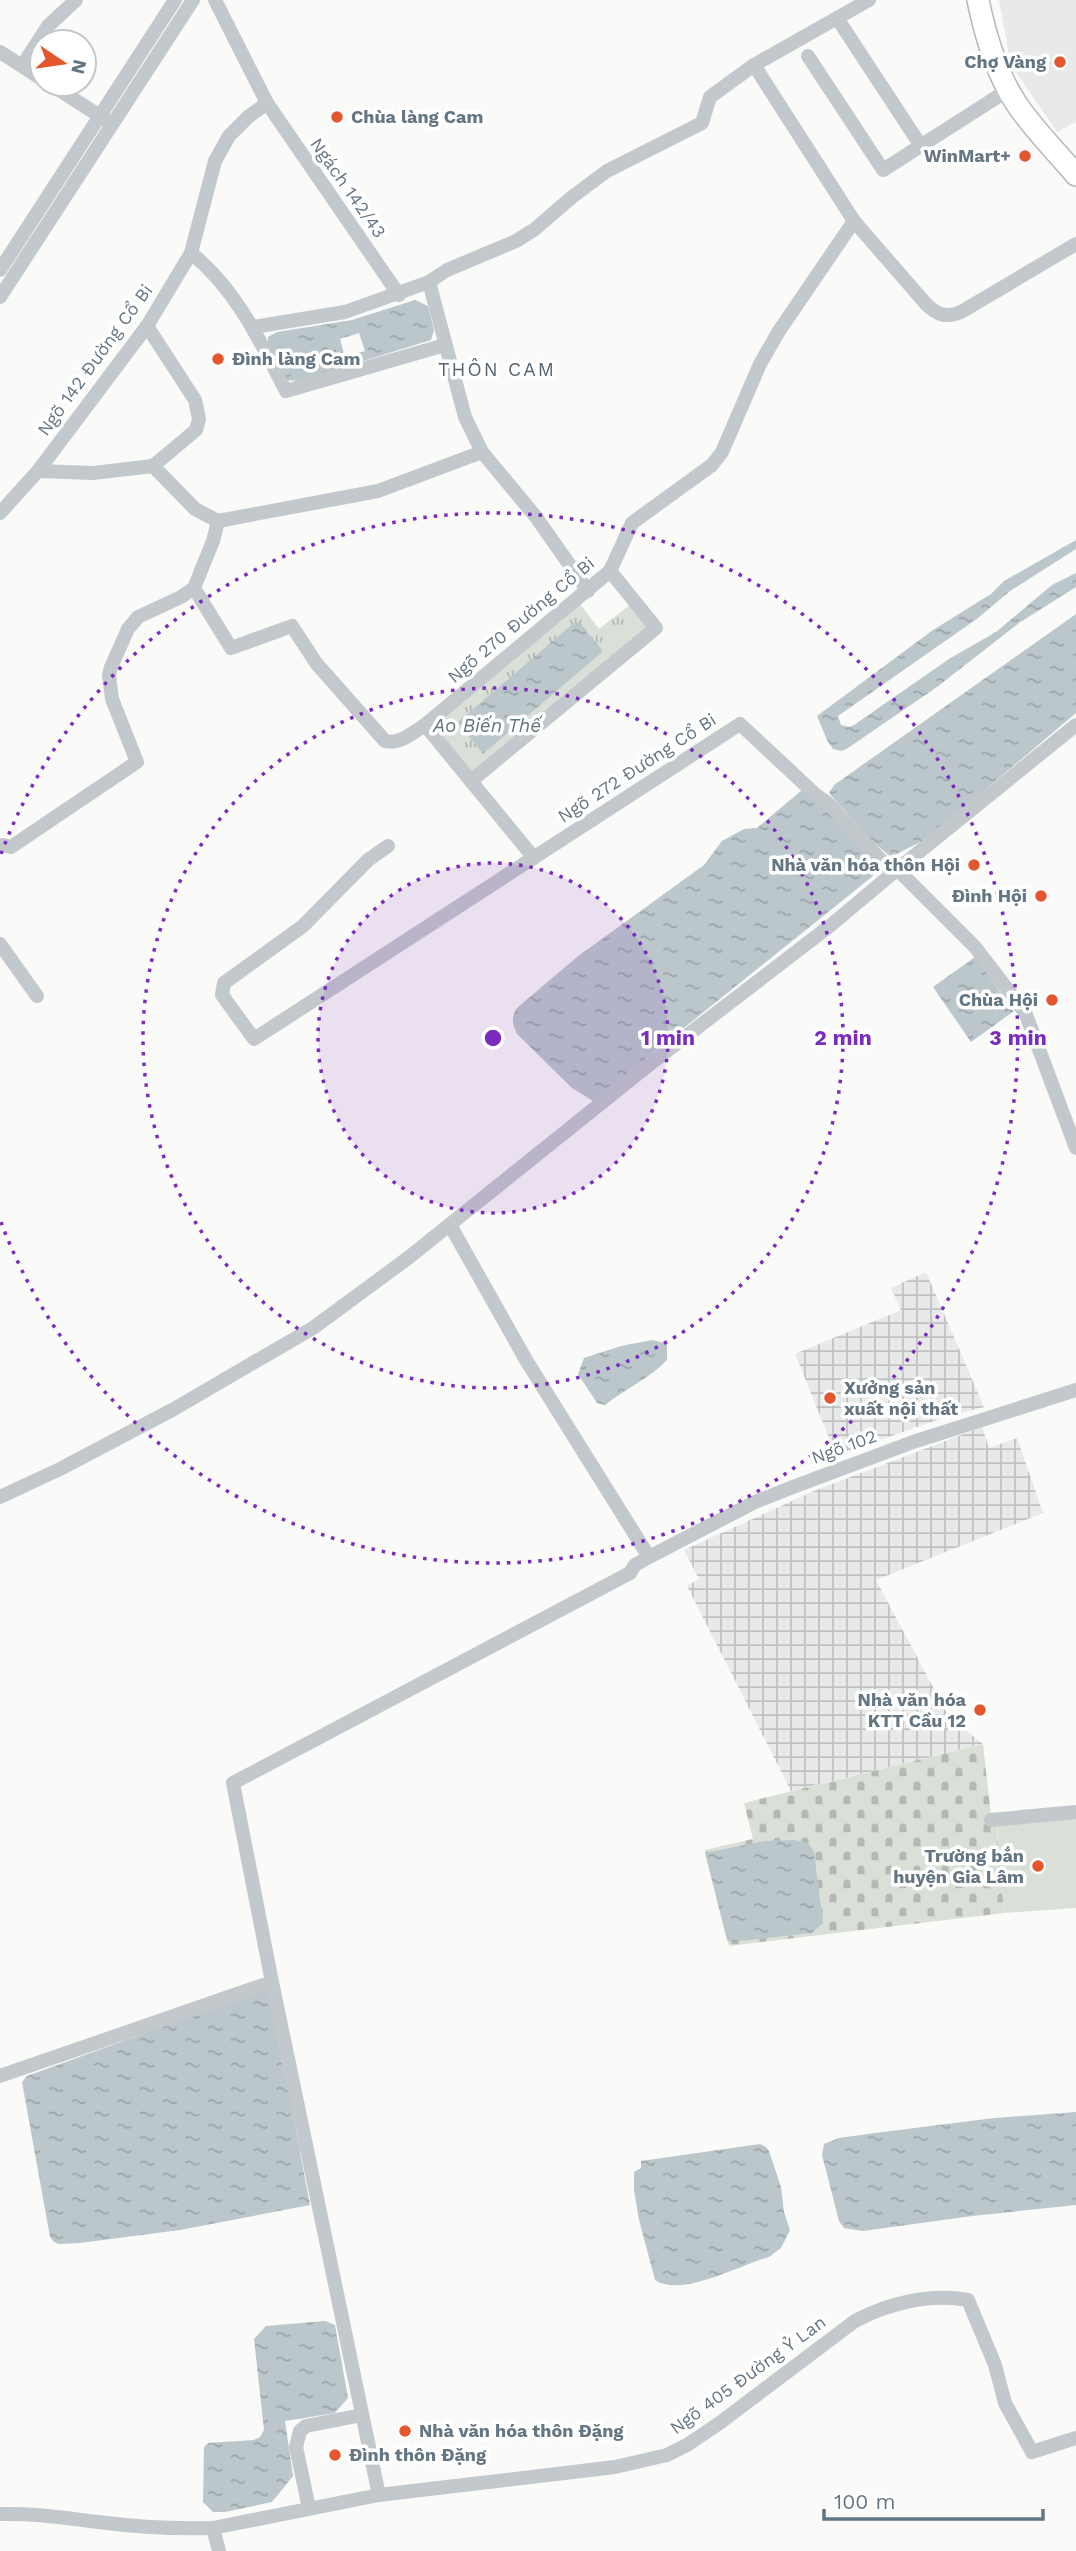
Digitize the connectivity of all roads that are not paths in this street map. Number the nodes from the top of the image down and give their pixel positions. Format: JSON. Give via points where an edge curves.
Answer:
{"nodes":[{"id":1,"x":76,"y":0,"type":"edge"},
{"id":2,"x":176,"y":0,"type":"edge"},
{"id":3,"x":194,"y":0,"type":"edge"},
{"id":4,"x":215,"y":0,"type":"edge"},
{"id":5,"x":869,"y":0,"type":"edge"},
{"id":6,"x":978,"y":0,"type":"edge"},
{"id":7,"x":837,"y":18,"type":"junction"},
{"id":8,"x":0,"y":52,"type":"edge"},
{"id":9,"x":808,"y":56,"type":"dead end"},
{"id":10,"x":754,"y":65,"type":"junction"},
{"id":11,"x":22,"y":66,"type":"junction"},
{"id":12,"x":28,"y":70,"type":"edge"},
{"id":13,"x":1008,"y":90,"type":"junction"},
{"id":14,"x":72,"y":98,"type":"edge"},
{"id":15,"x":267,"y":103,"type":"junction"},
{"id":16,"x":106,"y":120,"type":"junction"},
{"id":17,"x":921,"y":146,"type":"junction"},
{"id":18,"x":1076,"y":175,"type":"edge"},
{"id":19,"x":854,"y":221,"type":"junction"},
{"id":20,"x":1076,"y":244,"type":"edge"},
{"id":21,"x":12,"y":253,"type":"edge"},
{"id":22,"x":191,"y":253,"type":"junction"},
{"id":23,"x":0,"y":270,"type":"edge"},
{"id":24,"x":429,"y":282,"type":"junction"},
{"id":25,"x":399,"y":295,"type":"junction"},
{"id":26,"x":0,"y":297,"type":"edge"},
{"id":27,"x":147,"y":326,"type":"junction"},
{"id":28,"x":253,"y":327,"type":"junction"},
{"id":29,"x":444,"y":345,"type":"junction"},
{"id":30,"x":482,"y":452,"type":"junction"},
{"id":31,"x":153,"y":466,"type":"junction"},
{"id":32,"x":38,"y":471,"type":"junction"},
{"id":33,"x":0,"y":513,"type":"edge"},
{"id":34,"x":218,"y":521,"type":"junction"},
{"id":35,"x":610,"y":571,"type":"junction"},
{"id":36,"x":194,"y":587,"type":"junction"},
{"id":37,"x":588,"y":590,"type":"junction"},
{"id":38,"x":425,"y":725,"type":"junction"},
{"id":39,"x":1076,"y":725,"type":"edge"},
{"id":40,"x":471,"y":781,"type":"junction"},
{"id":41,"x":388,"y":846,"type":"dead end"},
{"id":42,"x":0,"y":847,"type":"edge"},
{"id":43,"x":534,"y":858,"type":"junction"},
{"id":44,"x":895,"y":871,"type":"junction"},
{"id":45,"x":0,"y":944,"type":"edge"},
{"id":46,"x":37,"y":996,"type":"dead end"},
{"id":47,"x":1073,"y":1130,"type":"edge"},
{"id":48,"x":1076,"y":1148,"type":"edge"},
{"id":49,"x":450,"y":1225,"type":"junction"},
{"id":50,"x":1076,"y":1390,"type":"edge"},
{"id":51,"x":0,"y":1497,"type":"edge"},
{"id":52,"x":649,"y":1557,"type":"junction"},
{"id":53,"x":1076,"y":1812,"type":"edge"},
{"id":54,"x":991,"y":1819,"type":"dead end"},
{"id":55,"x":272,"y":1982,"type":"junction"},
{"id":56,"x":0,"y":2076,"type":"edge"},
{"id":57,"x":362,"y":2415,"type":"junction"},
{"id":58,"x":1076,"y":2438,"type":"edge"},
{"id":59,"x":379,"y":2496,"type":"junction"},
{"id":60,"x":309,"y":2508,"type":"junction"},
{"id":61,"x":0,"y":2514,"type":"edge"},
{"id":62,"x":213,"y":2528,"type":"junction"},
{"id":63,"x":219,"y":2551,"type":"edge"}],
"edges":[{"from":1,"to":11,"type":"street","via":[[48,26]]},
{"from":2,"to":16,"type":"street"},
{"from":3,"to":16,"type":"street"},
{"from":4,"to":15,"type":"street"},
{"from":5,"to":7,"type":"street"},
{"from":6,"to":13,"type":"street"},
{"from":7,"to":10,"type":"street"},
{"from":7,"to":17,"type":"street"},
{"from":8,"to":11,"type":"street"},
{"from":9,"to":17,"type":"street","via":[[883,170]]},
{"from":10,"to":19,"type":"street"},
{"from":10,"to":24,"type":"street","via":[[710,97],[702,123],[607,171],[516,241]]},
{"from":11,"to":12,"type":"street"},
{"from":13,"to":17,"type":"street"},
{"from":13,"to":18,"type":"street"},
{"from":14,"to":16,"type":"street"},
{"from":15,"to":22,"type":"street","name":"Ngõ 142 Đường Cổ Bi","via":[[229,136],[215,161]]},
{"from":15,"to":25,"type":"street","name":"Ngách 142/43"},
{"from":16,"to":21,"type":"street"},
{"from":19,"to":20,"type":"street","via":[[926,304],[944,315],[961,312]]},
{"from":19,"to":35,"type":"street","name":"Ngõ 270 Đường Cổ Bi","via":[[760,364],[722,452],[712,465],[632,523]]},
{"from":21,"to":23,"type":"street"},
{"from":21,"to":26,"type":"street"},
{"from":22,"to":27,"type":"street","name":"Ngõ 142 Đường Cổ Bi"},
{"from":22,"to":28,"type":"street","via":[[222,282]]},
{"from":24,"to":25,"type":"street"},
{"from":24,"to":29,"type":"street"},
{"from":25,"to":28,"type":"street","via":[[345,312]]},
{"from":27,"to":31,"type":"street","via":[[195,400],[199,419],[196,430]]},
{"from":27,"to":32,"type":"street","name":"Ngõ 142 Đường Cổ Bi"},
{"from":28,"to":29,"type":"street","via":[[286,391]]},
{"from":29,"to":30,"type":"street","via":[[465,417]]},
{"from":30,"to":34,"type":"street","via":[[378,491]]},
{"from":30,"to":37,"type":"street"},
{"from":31,"to":32,"type":"street","via":[[93,473]]},
{"from":31,"to":34,"type":"street","via":[[195,509]]},
{"from":32,"to":33,"type":"street","name":"Ngõ 142 Đường Cổ Bi"},
{"from":34,"to":36,"type":"street"},
{"from":35,"to":37,"type":"street","name":"Ngõ 270 Đường Cổ Bi"},
{"from":35,"to":40,"type":"street","via":[[656,628]]},
{"from":36,"to":38,"type":"street","name":"Ngõ 270 Đường Cổ Bi","via":[[231,648],[292,626],[316,663],[385,741],[400,740]]},
{"from":36,"to":42,"type":"street","via":[[138,617],[111,667],[112,699],[137,762],[11,847]]},
{"from":37,"to":38,"type":"street","name":"Ngõ 270 Đường Cổ Bi"},
{"from":38,"to":40,"type":"street"},
{"from":39,"to":44,"type":"street"},
{"from":40,"to":43,"type":"street"},
{"from":41,"to":43,"type":"street","name":"Ngõ 272 Đường Cổ Bi","via":[[368,860],[303,926],[227,979],[221,992],[254,1039]]},
{"from":43,"to":44,"type":"street","name":"Ngõ 272 Đường Cổ Bi","via":[[740,724]]},
{"from":44,"to":47,"type":"street","via":[[975,947],[1025,1012]]},
{"from":44,"to":49,"type":"street"},
{"from":45,"to":46,"type":"street"},
{"from":47,"to":48,"type":"street"},
{"from":49,"to":51,"type":"street","via":[[313,1328],[174,1409]]},
{"from":49,"to":52,"type":"street","via":[[526,1360]]},
{"from":50,"to":52,"type":"street","name":"Ngõ 102","via":[[913,1442],[793,1487]]},
{"from":52,"to":55,"type":"street","name":"Ngõ 102","via":[[630,1573],[233,1783]]},
{"from":53,"to":54,"type":"street"},
{"from":55,"to":56,"type":"street"},
{"from":55,"to":57,"type":"street"},
{"from":57,"to":59,"type":"street"},
{"from":57,"to":60,"type":"street","via":[[300,2431],[296,2447]]},
{"from":58,"to":59,"type":"street","name":"Ngõ 405 Đường Ỷ Lan","via":[[1032,2452],[1005,2403],[971,2303],[964,2299],[923,2300],[889,2306],[855,2321],[707,2432],[667,2455],[615,2467]]},
{"from":59,"to":60,"type":"street","name":"Ngõ 405 Đường Ỷ Lan"},
{"from":60,"to":62,"type":"street","name":"Ngõ 405 Đường Ỷ Lan"},
{"from":61,"to":62,"type":"street","name":"Ngõ 405 Đường Ỷ Lan","via":[[34,2513],[173,2529]]},
{"from":62,"to":63,"type":"street"}]}
